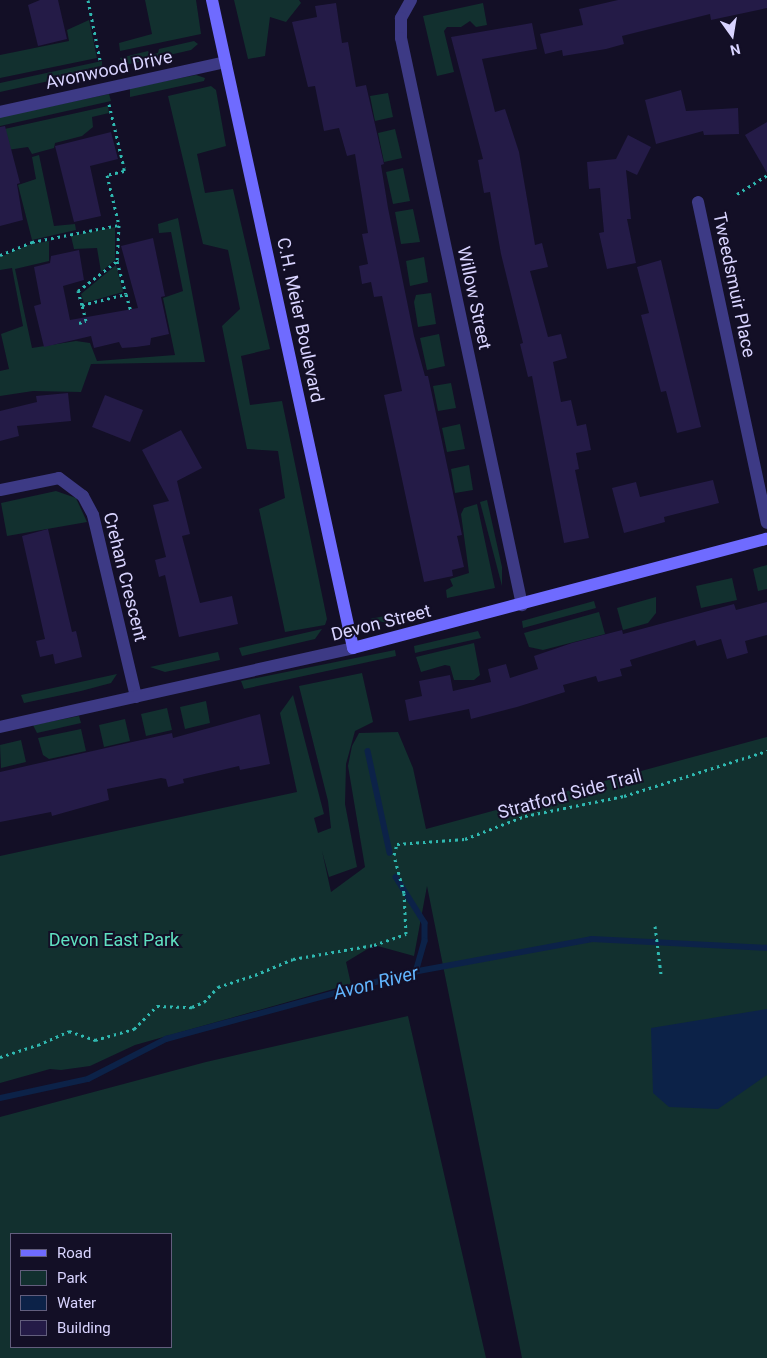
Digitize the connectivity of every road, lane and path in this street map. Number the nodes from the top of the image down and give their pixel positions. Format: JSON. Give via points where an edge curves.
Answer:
{"nodes":[{"id":1,"x":88,"y":0,"type":"edge"},
{"id":2,"x":212,"y":0,"type":"edge"},
{"id":3,"x":411,"y":0,"type":"edge"},
{"id":4,"x":100,"y":60,"type":"dead end"},
{"id":5,"x":226,"y":62,"type":"junction"},
{"id":6,"x":109,"y":104,"type":"dead end"},
{"id":7,"x":0,"y":112,"type":"edge"},
{"id":8,"x":767,"y":175,"type":"edge"},
{"id":9,"x":737,"y":194,"type":"dead end"},
{"id":10,"x":698,"y":202,"type":"dead end"},
{"id":11,"x":119,"y":225,"type":"junction"},
{"id":12,"x":0,"y":255,"type":"edge"},
{"id":13,"x":117,"y":261,"type":"junction"},
{"id":14,"x":126,"y":294,"type":"junction"},
{"id":15,"x":82,"y":305,"type":"junction"},
{"id":16,"x":131,"y":311,"type":"dead end"},
{"id":17,"x":79,"y":323,"type":"dead end"},
{"id":18,"x":0,"y":490,"type":"edge"},
{"id":19,"x":767,"y":523,"type":"edge"},
{"id":20,"x":767,"y":539,"type":"edge"},
{"id":21,"x":522,"y":606,"type":"junction"},
{"id":22,"x":353,"y":648,"type":"junction"},
{"id":23,"x":136,"y":697,"type":"junction"},
{"id":24,"x":0,"y":727,"type":"edge"},
{"id":25,"x":767,"y":750,"type":"edge"},
{"id":26,"x":655,"y":926,"type":"dead end"},
{"id":27,"x":661,"y":974,"type":"dead end"},
{"id":28,"x":0,"y":1057,"type":"edge"}],
"edges":[{"from":1,"to":4,"type":"path"},
{"from":2,"to":5,"type":"street","name":"C.H. Meier Boulevard"},
{"from":3,"to":21,"type":"street","name":"Willow Street","via":[[401,18],[401,38]]},
{"from":5,"to":7,"type":"street","name":"Avonwood Drive"},
{"from":5,"to":22,"type":"street","name":"C.H. Meier Boulevard"},
{"from":6,"to":11,"type":"path","via":[[124,168],[124,171],[107,175]]},
{"from":8,"to":9,"type":"path"},
{"from":10,"to":19,"type":"street","name":"Tweedsmuir Place"},
{"from":11,"to":12,"type":"path","via":[[32,242]]},
{"from":11,"to":13,"type":"path"},
{"from":13,"to":14,"type":"path"},
{"from":13,"to":15,"type":"path","via":[[78,291]]},
{"from":14,"to":15,"type":"path"},
{"from":14,"to":16,"type":"path"},
{"from":15,"to":17,"type":"path","via":[[86,321]]},
{"from":18,"to":23,"type":"street","name":"Crehan Crescent","via":[[59,478],[83,496],[93,515]]},
{"from":20,"to":21,"type":"street","name":"Devon Street"},
{"from":21,"to":22,"type":"street","name":"Devon Street"},
{"from":22,"to":23,"type":"street","name":"Devon Street"},
{"from":23,"to":24,"type":"street","name":"Devon Street"},
{"from":25,"to":28,"type":"path","name":"Stratford Side Trail","via":[[624,796],[525,816],[465,839],[397,844],[394,855],[404,892],[406,934],[374,945],[292,959],[255,976],[218,986],[204,1002],[192,1007],[157,1006],[134,1029],[95,1040],[69,1031]]},
{"from":26,"to":27,"type":"path"}]}
